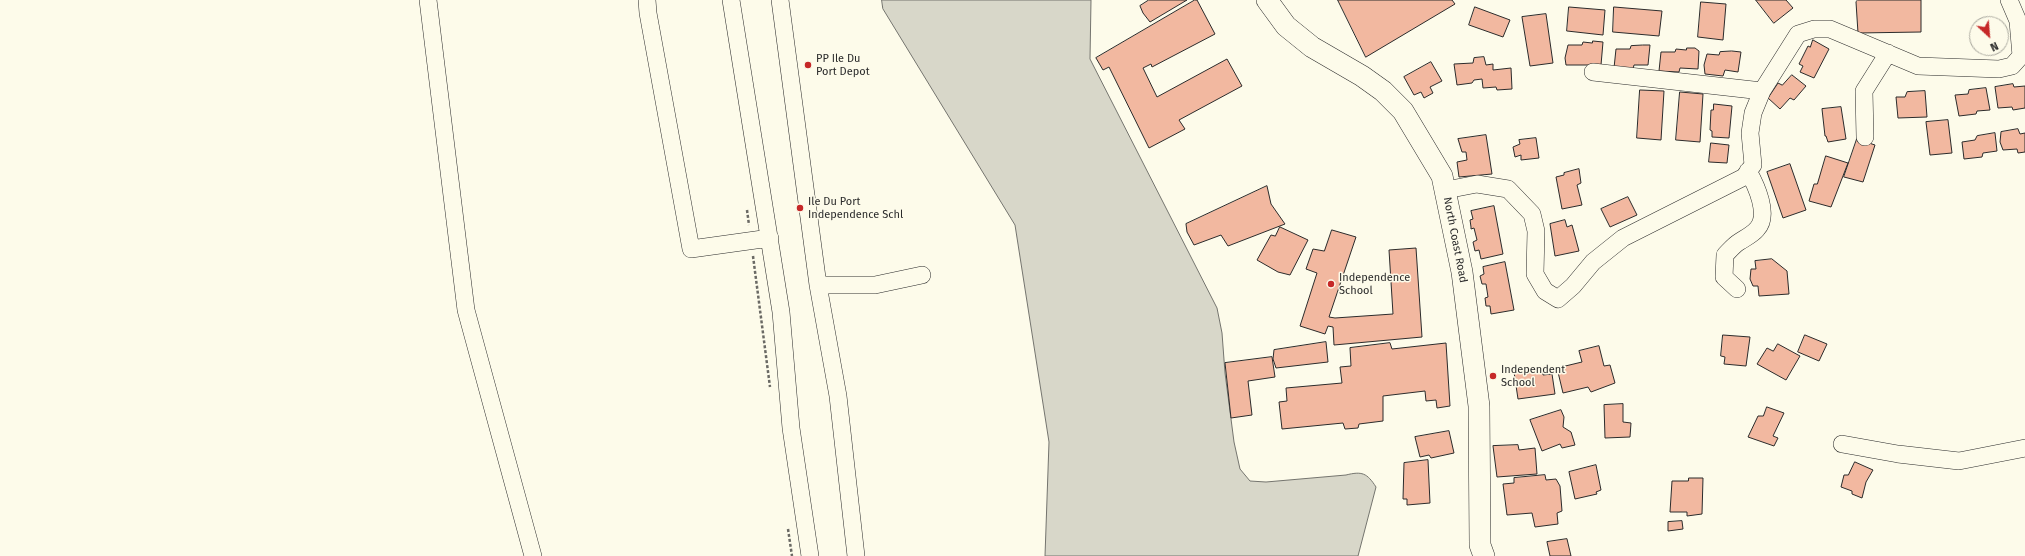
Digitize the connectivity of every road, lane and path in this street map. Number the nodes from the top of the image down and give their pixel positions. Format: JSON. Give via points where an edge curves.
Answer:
{"nodes":[{"id":1,"x":428,"y":0,"type":"edge"},
{"id":2,"x":647,"y":0,"type":"edge"},
{"id":3,"x":731,"y":0,"type":"edge"},
{"id":4,"x":780,"y":0,"type":"edge"},
{"id":5,"x":1267,"y":0,"type":"edge"},
{"id":6,"x":2009,"y":0,"type":"edge"},
{"id":7,"x":2022,"y":47,"type":"edge"},
{"id":8,"x":1888,"y":53,"type":"junction"},
{"id":9,"x":1593,"y":72,"type":"dead end"},
{"id":10,"x":1762,"y":91,"type":"junction"},
{"id":11,"x":1866,"y":137,"type":"dead end"},
{"id":12,"x":1748,"y":170,"type":"junction"},
{"id":13,"x":1446,"y":190,"type":"junction"},
{"id":14,"x":747,"y":208,"type":"dead end"},
{"id":15,"x":770,"y":238,"type":"junction"},
{"id":16,"x":751,"y":239,"type":"junction"},
{"id":17,"x":922,"y":275,"type":"dead end"},
{"id":18,"x":818,"y":285,"type":"junction"},
{"id":19,"x":1737,"y":289,"type":"dead end"},
{"id":20,"x":770,"y":390,"type":"dead end"},
{"id":21,"x":1842,"y":444,"type":"dead end"},
{"id":22,"x":2025,"y":448,"type":"edge"},
{"id":23,"x":788,"y":524,"type":"dead end"},
{"id":24,"x":533,"y":556,"type":"edge"},
{"id":25,"x":792,"y":556,"type":"edge"},
{"id":26,"x":810,"y":556,"type":"edge"},
{"id":27,"x":856,"y":556,"type":"edge"},
{"id":28,"x":1484,"y":556,"type":"edge"}],
"edges":[{"from":1,"to":24,"type":"street","via":[[466,310]]},
{"from":2,"to":16,"type":"street","via":[[691,249]]},
{"from":3,"to":15,"type":"street"},
{"from":4,"to":18,"type":"street"},
{"from":5,"to":13,"type":"main road","name":"North Coast Road","via":[[1286,26],[1312,47],[1383,91],[1403,111],[1442,176]]},
{"from":6,"to":7,"type":"street","via":[[2018,22]]},
{"from":7,"to":8,"type":"street","via":[[2021,56],[2012,66],[1999,69],[1918,66]]},
{"from":8,"to":10,"type":"street","via":[[1830,29],[1814,28],[1798,34]]},
{"from":8,"to":11,"type":"street","via":[[1864,91]]},
{"from":9,"to":10,"type":"street"},
{"from":10,"to":12,"type":"street","via":[[1753,113],[1750,133],[1753,165]]},
{"from":12,"to":13,"type":"street","via":[[1744,177],[1623,238],[1593,262],[1558,299],[1545,291],[1535,274],[1536,231],[1532,214],[1508,189],[1478,184]]},
{"from":12,"to":19,"type":"street","via":[[1756,184],[1762,222],[1757,230],[1738,242],[1726,255],[1724,278]]},
{"from":13,"to":28,"type":"main road","name":"North Coast Road","via":[[1462,272],[1479,406],[1480,545]]},
{"from":14,"to":16,"type":"path"},
{"from":15,"to":16,"type":"street"},
{"from":15,"to":26,"type":"street","via":[[781,312],[791,428]]},
{"from":16,"to":20,"type":"path"},
{"from":17,"to":18,"type":"street","via":[[875,285]]},
{"from":18,"to":27,"type":"street","via":[[838,396]]},
{"from":21,"to":22,"type":"street","via":[[1959,461]]},
{"from":23,"to":25,"type":"path"}]}
